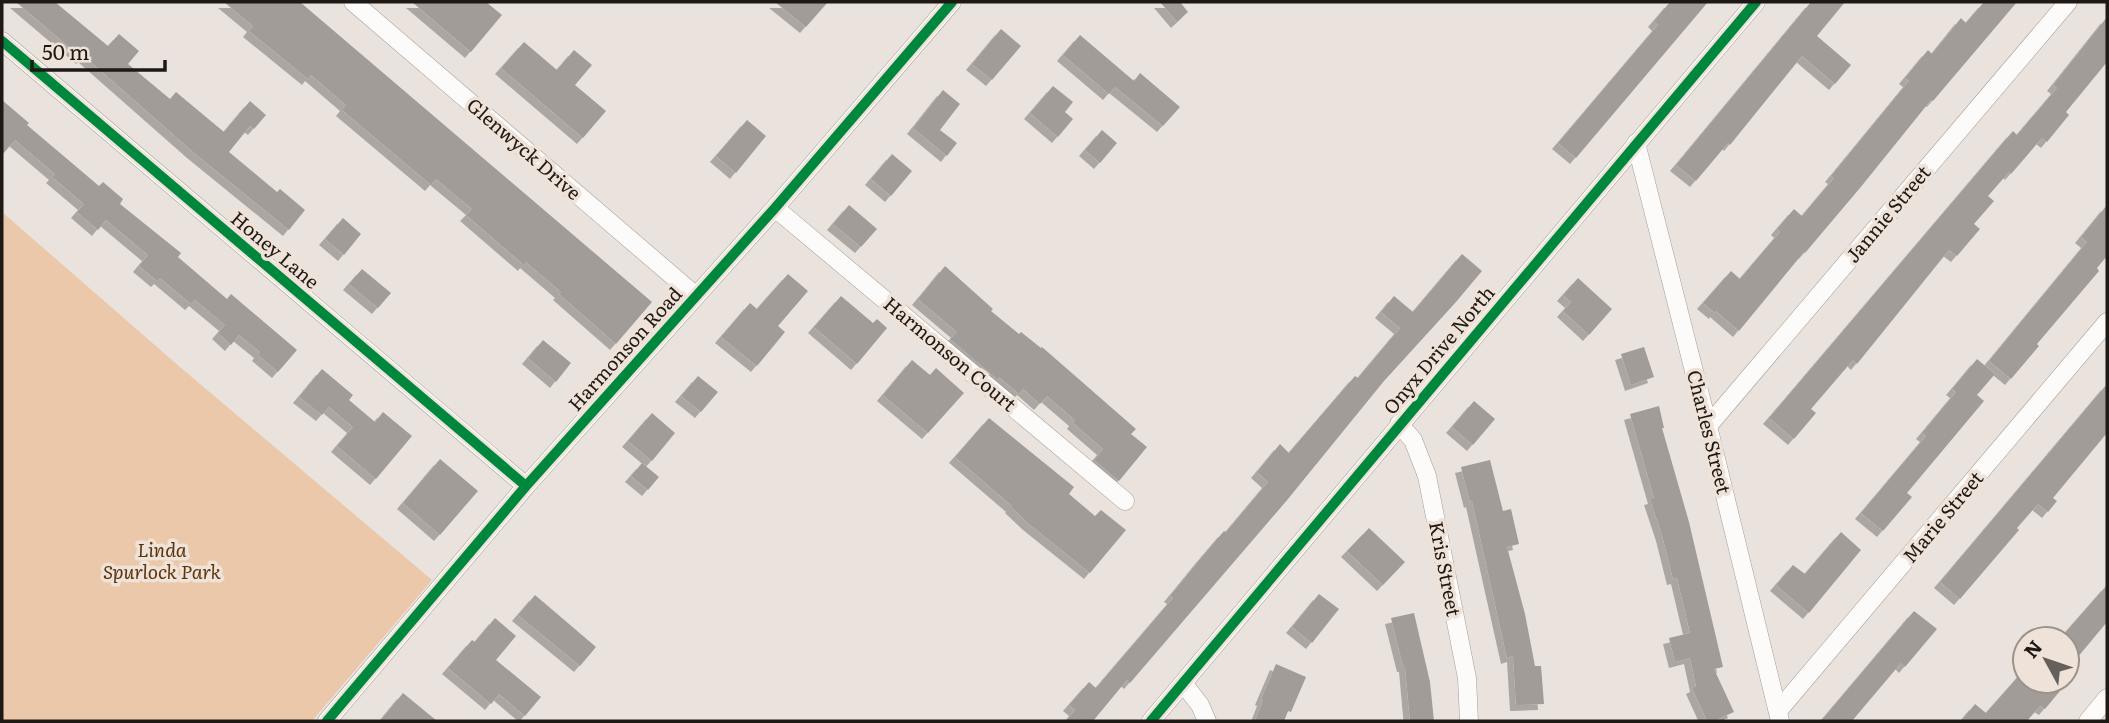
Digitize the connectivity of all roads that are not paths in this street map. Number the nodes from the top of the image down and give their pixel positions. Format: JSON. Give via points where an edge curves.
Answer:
{"nodes":[{"id":1,"x":353,"y":2,"type":"edge"},
{"id":2,"x":952,"y":2,"type":"edge"},
{"id":3,"x":1756,"y":2,"type":"edge"},
{"id":4,"x":2068,"y":2,"type":"edge"},
{"id":5,"x":2,"y":41,"type":"edge"},
{"id":6,"x":1636,"y":143,"type":"junction"},
{"id":7,"x":775,"y":208,"type":"junction"},
{"id":8,"x":696,"y":296,"type":"junction"},
{"id":9,"x":2107,"y":322,"type":"edge"},
{"id":10,"x":1399,"y":424,"type":"junction"},
{"id":11,"x":1708,"y":426,"type":"junction"},
{"id":12,"x":526,"y":486,"type":"junction"},
{"id":13,"x":1125,"y":501,"type":"dead end"},
{"id":14,"x":1183,"y":683,"type":"junction"},
{"id":15,"x":2107,"y":698,"type":"edge"},
{"id":16,"x":1779,"y":716,"type":"edge"},
{"id":17,"x":327,"y":721,"type":"edge"},
{"id":18,"x":1151,"y":721,"type":"edge"},
{"id":19,"x":1207,"y":721,"type":"edge"},
{"id":20,"x":1469,"y":721,"type":"edge"},
{"id":21,"x":2088,"y":721,"type":"edge"}],
"edges":[{"from":1,"to":8,"type":"street","name":"Glenwyck Drive"},
{"from":2,"to":7,"type":"street","name":"Harmonson Road"},
{"from":3,"to":6,"type":"street","name":"Onyx Drive North"},
{"from":4,"to":11,"type":"street","name":"Jannie Street"},
{"from":5,"to":12,"type":"street","name":"Honey Lane"},
{"from":6,"to":10,"type":"street","name":"Onyx Drive North"},
{"from":6,"to":11,"type":"street","name":"Charles Street"},
{"from":7,"to":8,"type":"street","name":"Harmonson Road"},
{"from":7,"to":13,"type":"street","name":"Harmonson Court"},
{"from":8,"to":12,"type":"street","name":"Harmonson Road"},
{"from":9,"to":16,"type":"street","name":"Marie Street"},
{"from":10,"to":14,"type":"street","name":"Onyx Drive North"},
{"from":10,"to":20,"type":"street","name":"Kris Street","via":[[1413,440],[1427,477],[1467,678]]},
{"from":11,"to":16,"type":"street","name":"Charles Street"},
{"from":12,"to":17,"type":"street","name":"Harmonson Road"},
{"from":14,"to":18,"type":"street","name":"Onyx Drive North"},
{"from":14,"to":19,"type":"street"},
{"from":15,"to":21,"type":"street"}]}
